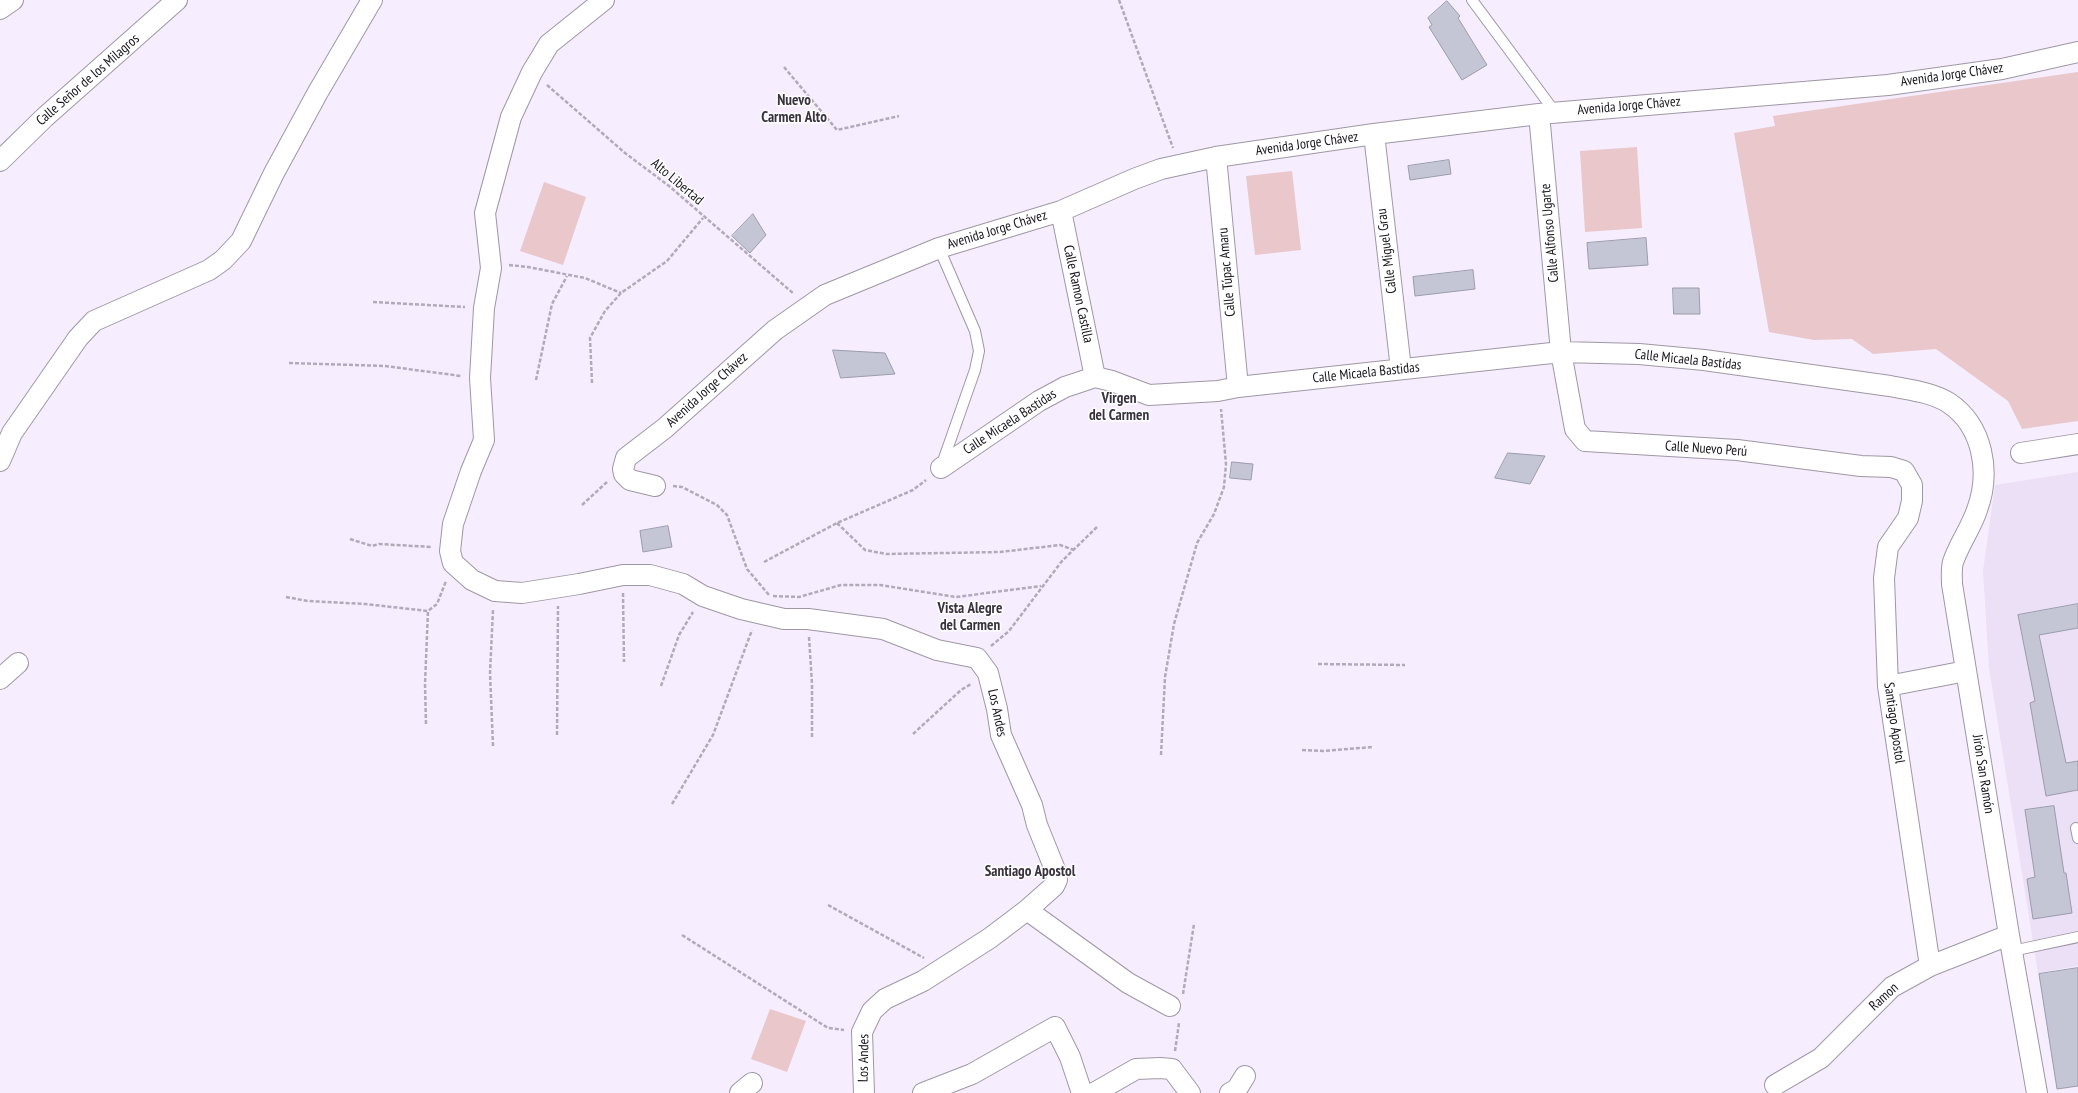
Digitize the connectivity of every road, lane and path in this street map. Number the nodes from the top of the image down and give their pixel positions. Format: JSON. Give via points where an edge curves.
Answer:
{"nodes":[{"id":1,"x":13,"y":0,"type":"edge"},
{"id":2,"x":177,"y":0,"type":"edge"},
{"id":3,"x":372,"y":0,"type":"edge"},
{"id":4,"x":604,"y":0,"type":"edge"},
{"id":5,"x":1119,"y":0,"type":"edge"},
{"id":6,"x":1472,"y":0,"type":"edge"},
{"id":7,"x":0,"y":9,"type":"edge"},
{"id":8,"x":2078,"y":52,"type":"edge"},
{"id":9,"x":784,"y":67,"type":"dead end"},
{"id":10,"x":532,"y":72,"type":"junction"},
{"id":11,"x":1547,"y":113,"type":"junction"},
{"id":12,"x":899,"y":116,"type":"dead end"},
{"id":13,"x":1374,"y":134,"type":"junction"},
{"id":14,"x":1216,"y":157,"type":"junction"},
{"id":15,"x":0,"y":161,"type":"edge"},
{"id":16,"x":1179,"y":165,"type":"junction"},
{"id":17,"x":1061,"y":211,"type":"junction"},
{"id":18,"x":704,"y":218,"type":"junction"},
{"id":19,"x":939,"y":248,"type":"junction"},
{"id":20,"x":491,"y":268,"type":"junction"},
{"id":21,"x":567,"y":276,"type":"junction"},
{"id":22,"x":621,"y":293,"type":"junction"},
{"id":23,"x":373,"y":302,"type":"dead end"},
{"id":24,"x":810,"y":307,"type":"junction"},
{"id":25,"x":484,"y":308,"type":"junction"},
{"id":26,"x":1561,"y":352,"type":"junction"},
{"id":27,"x":289,"y":363,"type":"dead end"},
{"id":28,"x":1401,"y":369,"type":"junction"},
{"id":29,"x":1095,"y":377,"type":"junction"},
{"id":30,"x":480,"y":378,"type":"junction"},
{"id":31,"x":536,"y":380,"type":"dead end"},
{"id":32,"x":592,"y":383,"type":"dead end"},
{"id":33,"x":1238,"y":387,"type":"junction"},
{"id":34,"x":1218,"y":391,"type":"junction"},
{"id":35,"x":2078,"y":444,"type":"edge"},
{"id":36,"x":2021,"y":452,"type":"dead end"},
{"id":37,"x":1983,"y":458,"type":"joint"},
{"id":38,"x":0,"y":461,"type":"edge"},
{"id":39,"x":941,"y":468,"type":"junction"},
{"id":40,"x":623,"y":469,"type":"junction"},
{"id":41,"x":1912,"y":485,"type":"joint"},
{"id":42,"x":655,"y":486,"type":"joint"},
{"id":43,"x":582,"y":505,"type":"dead end"},
{"id":44,"x":837,"y":523,"type":"junction"},
{"id":45,"x":1097,"y":527,"type":"dead end"},
{"id":46,"x":350,"y":539,"type":"dead end"},
{"id":47,"x":429,"y":547,"type":"dead end"},
{"id":48,"x":1074,"y":550,"type":"junction"},
{"id":49,"x":764,"y":562,"type":"dead end"},
{"id":50,"x":623,"y":575,"type":"junction"},
{"id":51,"x":1041,"y":586,"type":"junction"},
{"id":52,"x":558,"y":588,"type":"junction"},
{"id":53,"x":495,"y":591,"type":"junction"},
{"id":54,"x":769,"y":595,"type":"junction"},
{"id":55,"x":703,"y":596,"type":"junction"},
{"id":56,"x":286,"y":597,"type":"dead end"},
{"id":57,"x":775,"y":599,"type":"dead end"},
{"id":58,"x":437,"y":604,"type":"dead end"},
{"id":59,"x":428,"y":611,"type":"junction"},
{"id":60,"x":759,"y":613,"type":"junction"},
{"id":61,"x":808,"y":619,"type":"junction"},
{"id":62,"x":624,"y":662,"type":"dead end"},
{"id":63,"x":18,"y":663,"type":"dead end"},
{"id":64,"x":1318,"y":664,"type":"dead end"},
{"id":65,"x":1405,"y":665,"type":"dead end"},
{"id":66,"x":982,"y":666,"type":"junction"},
{"id":67,"x":1966,"y":671,"type":"junction"},
{"id":68,"x":0,"y":679,"type":"edge"},
{"id":69,"x":661,"y":686,"type":"dead end"},
{"id":70,"x":1888,"y":686,"type":"junction"},
{"id":71,"x":426,"y":724,"type":"dead end"},
{"id":72,"x":913,"y":734,"type":"dead end"},
{"id":73,"x":557,"y":735,"type":"dead end"},
{"id":74,"x":812,"y":738,"type":"dead end"},
{"id":75,"x":493,"y":746,"type":"dead end"},
{"id":76,"x":1373,"y":747,"type":"dead end"},
{"id":77,"x":1302,"y":750,"type":"dead end"},
{"id":78,"x":1161,"y":755,"type":"dead end"},
{"id":79,"x":672,"y":804,"type":"dead end"},
{"id":80,"x":828,"y":905,"type":"dead end"},
{"id":81,"x":1028,"y":910,"type":"junction"},
{"id":82,"x":682,"y":935,"type":"dead end"},
{"id":83,"x":2078,"y":938,"type":"edge"},
{"id":84,"x":2011,"y":943,"type":"junction"},
{"id":85,"x":1930,"y":966,"type":"junction"},
{"id":86,"x":943,"y":969,"type":"junction"},
{"id":87,"x":1170,"y":1006,"type":"dead end"},
{"id":88,"x":862,"y":1032,"type":"junction"},
{"id":89,"x":1245,"y":1076,"type":"dead end"},
{"id":90,"x":1775,"y":1085,"type":"dead end"},
{"id":91,"x":864,"y":1093,"type":"edge"},
{"id":92,"x":923,"y":1093,"type":"edge"},
{"id":93,"x":1082,"y":1093,"type":"edge"},
{"id":94,"x":1094,"y":1093,"type":"edge"},
{"id":95,"x":1190,"y":1093,"type":"edge"},
{"id":96,"x":1230,"y":1093,"type":"edge"},
{"id":97,"x":2037,"y":1093,"type":"edge"}],
"edges":[{"from":1,"to":7,"type":"street"},
{"from":2,"to":15,"type":"street","name":"Calle Señor de los Milagros","via":[[45,117]]},
{"from":3,"to":38,"type":"street","via":[[318,92],[241,241],[209,270],[94,321],[78,338],[16,427]]},
{"from":4,"to":10,"type":"street","via":[[549,44]]},
{"from":5,"to":16,"type":"path"},
{"from":6,"to":11,"type":"lane"},
{"from":8,"to":11,"type":"street","name":"Avenida Jorge Chávez","via":[[2002,69],[1888,84]]},
{"from":9,"to":12,"type":"path","via":[[837,130]]},
{"from":10,"to":18,"type":"path","name":"Alto Libertad"},
{"from":10,"to":20,"type":"street","via":[[511,117],[485,213]]},
{"from":11,"to":13,"type":"street","name":"Avenida Jorge Chávez"},
{"from":11,"to":26,"type":"street","name":"Calle Alfonso Ugarte"},
{"from":13,"to":14,"type":"street","name":"Avenida Jorge Chávez"},
{"from":13,"to":28,"type":"street","name":"Calle Miguel Grau"},
{"from":14,"to":16,"type":"street","name":"Avenida Jorge Chávez"},
{"from":14,"to":33,"type":"street","name":"Calle Túpac Amaru"},
{"from":16,"to":17,"type":"street","name":"Avenida Jorge Chávez","via":[[1134,179]]},
{"from":17,"to":19,"type":"street","name":"Avenida Jorge Chávez"},
{"from":17,"to":29,"type":"street","name":"Calle Ramon Castilla"},
{"from":18,"to":22,"type":"path","via":[[667,261]]},
{"from":18,"to":24,"type":"path","name":"Alto Libertad"},
{"from":19,"to":24,"type":"street","name":"Avenida Jorge Chávez","via":[[825,295]]},
{"from":19,"to":39,"type":"lane","via":[[975,331],[979,351],[975,370]]},
{"from":20,"to":21,"type":"path","via":[[503,264]]},
{"from":20,"to":25,"type":"street"},
{"from":21,"to":22,"type":"path","via":[[585,278]]},
{"from":21,"to":31,"type":"path","via":[[552,304]]},
{"from":22,"to":32,"type":"path","via":[[605,311],[590,338]]},
{"from":23,"to":25,"type":"path"},
{"from":24,"to":40,"type":"street","name":"Avenida Jorge Chávez","via":[[775,330],[665,428],[626,458]]},
{"from":25,"to":30,"type":"street"},
{"from":26,"to":28,"type":"street","name":"Calle Micaela Bastidas"},
{"from":26,"to":37,"type":"street","name":"Calle Micaela Bastidas","via":[[1639,354],[1704,360],[1921,392],[1948,403],[1968,420],[1976,434]]},
{"from":26,"to":41,"type":"street","name":"Calle Nuevo Perú","via":[[1575,429],[1585,441],[1737,450],[1861,466],[1891,467],[1904,471]]},
{"from":27,"to":30,"type":"path","via":[[385,366]]},
{"from":28,"to":33,"type":"street","name":"Calle Micaela Bastidas"},
{"from":29,"to":34,"type":"street","name":"Calle Micaela Bastidas","via":[[1112,380],[1149,396]]},
{"from":29,"to":39,"type":"street","name":"Calle Micaela Bastidas","via":[[1065,387],[1039,401]]},
{"from":30,"to":53,"type":"street","via":[[484,440],[453,524],[450,550],[453,563],[472,580]]},
{"from":33,"to":34,"type":"street","name":"Calle Micaela Bastidas"},
{"from":34,"to":78,"type":"path","via":[[1226,464],[1224,487],[1214,514],[1197,543],[1174,624],[1165,677]]},
{"from":35,"to":36,"type":"street"},
{"from":37,"to":67,"type":"street","name":"Jirón San Ramón","via":[[1978,509],[1953,563],[1952,584]]},
{"from":39,"to":44,"type":"path","via":[[912,490]]},
{"from":40,"to":42,"type":"street","via":[[630,480]]},
{"from":40,"to":43,"type":"path"},
{"from":41,"to":70,"type":"street","name":"Santiago Apostol","via":[[1908,518],[1888,547],[1885,562]]},
{"from":42,"to":54,"type":"path","via":[[682,486],[717,505],[727,515],[747,568]]},
{"from":44,"to":48,"type":"path","via":[[866,550],[886,554],[1000,552],[1060,545]]},
{"from":44,"to":49,"type":"path"},
{"from":45,"to":48,"type":"path"},
{"from":46,"to":47,"type":"path","via":[[372,546],[378,544]]},
{"from":48,"to":51,"type":"path"},
{"from":50,"to":52,"type":"street"},
{"from":50,"to":55,"type":"street","via":[[650,575],[683,584]]},
{"from":50,"to":62,"type":"path"},
{"from":51,"to":54,"type":"path","via":[[956,597],[880,585],[840,585],[799,597]]},
{"from":51,"to":66,"type":"path"},
{"from":52,"to":53,"type":"street","via":[[522,593]]},
{"from":52,"to":73,"type":"path"},
{"from":53,"to":75,"type":"path","via":[[490,673]]},
{"from":54,"to":57,"type":"path"},
{"from":55,"to":60,"type":"street"},
{"from":55,"to":69,"type":"path","via":[[679,635]]},
{"from":56,"to":59,"type":"path"},
{"from":58,"to":59,"type":"path"},
{"from":59,"to":71,"type":"path"},
{"from":60,"to":61,"type":"street","via":[[784,619]]},
{"from":60,"to":79,"type":"path","via":[[713,735]]},
{"from":61,"to":66,"type":"street","via":[[883,629]]},
{"from":61,"to":74,"type":"path"},
{"from":63,"to":68,"type":"street"},
{"from":64,"to":65,"type":"path"},
{"from":66,"to":72,"type":"path","via":[[961,690]]},
{"from":66,"to":81,"type":"street","name":"Los Andes","via":[[997,709],[1000,735],[1032,805],[1037,825],[1056,872],[1057,880],[1054,886]]},
{"from":67,"to":70,"type":"street"},
{"from":67,"to":84,"type":"street","name":"Jirón San Ramón"},
{"from":70,"to":85,"type":"street","name":"Santiago Apostol"},
{"from":76,"to":77,"type":"path"},
{"from":80,"to":86,"type":"path"},
{"from":81,"to":86,"type":"street","name":"Los Andes"},
{"from":81,"to":87,"type":"street","via":[[1128,984]]},
{"from":82,"to":88,"type":"path","via":[[828,1028]]},
{"from":83,"to":84,"type":"lane"},
{"from":84,"to":85,"type":"street","name":"Ramon"},
{"from":84,"to":97,"type":"street","name":"Jirón San Ramón"},
{"from":85,"to":90,"type":"street","name":"Ramon","via":[[1892,987],[1821,1058]]},
{"from":86,"to":88,"type":"street","name":"Los Andes","via":[[885,1000],[872,1011]]},
{"from":88,"to":91,"type":"street","name":"Los Andes"},
{"from":89,"to":96,"type":"street","via":[[1237,1089]]},
{"from":92,"to":93,"type":"street","via":[[972,1074],[1055,1027],[1070,1057]]},
{"from":94,"to":95,"type":"street","via":[[1136,1069],[1160,1068],[1172,1069]]}]}
